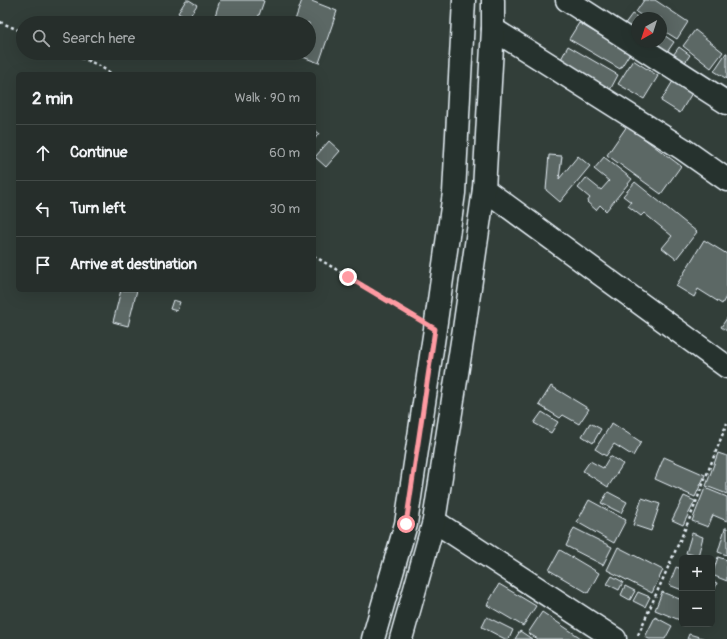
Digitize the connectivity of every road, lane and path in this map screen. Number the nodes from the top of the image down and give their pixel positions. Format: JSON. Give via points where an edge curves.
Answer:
{"nodes":[{"id":1,"x":464,"y":0,"type":"edge"},
{"id":2,"x":493,"y":0,"type":"edge"},
{"id":3,"x":567,"y":0,"type":"edge"},
{"id":4,"x":0,"y":22,"type":"edge"},
{"id":5,"x":16,"y":29,"type":"edge"},
{"id":6,"x":493,"y":29,"type":"junction"},
{"id":7,"x":86,"y":60,"type":"edge"},
{"id":8,"x":109,"y":72,"type":"edge"},
{"id":9,"x":727,"y":103,"type":"edge"},
{"id":10,"x":727,"y":180,"type":"edge"},
{"id":11,"x":484,"y":189,"type":"junction"},
{"id":12,"x":316,"y":257,"type":"edge"},
{"id":13,"x":435,"y":329,"type":"junction"},
{"id":14,"x":727,"y":367,"type":"edge"},
{"id":15,"x":727,"y":423,"type":"edge"},
{"id":16,"x":434,"y":521,"type":"junction"},
{"id":17,"x":591,"y":632,"type":"edge"},
{"id":18,"x":373,"y":639,"type":"edge"},
{"id":19,"x":401,"y":639,"type":"edge"},
{"id":20,"x":616,"y":639,"type":"edge"},
{"id":21,"x":636,"y":639,"type":"edge"}],
"edges":[{"from":1,"to":13,"type":"main road","via":[[454,193]]},
{"from":2,"to":6,"type":"main road"},
{"from":3,"to":9,"type":"main road"},
{"from":4,"to":5,"type":"path"},
{"from":6,"to":10,"type":"main road","via":[[683,149]]},
{"from":6,"to":11,"type":"main road"},
{"from":7,"to":8,"type":"path"},
{"from":11,"to":14,"type":"main road"},
{"from":11,"to":16,"type":"main road"},
{"from":12,"to":13,"type":"path"},
{"from":13,"to":18,"type":"main road","via":[[406,524]]},
{"from":15,"to":21,"type":"path","via":[[689,520]]},
{"from":16,"to":17,"type":"main road"},
{"from":16,"to":19,"type":"main road"},
{"from":17,"to":20,"type":"main road"}]}
